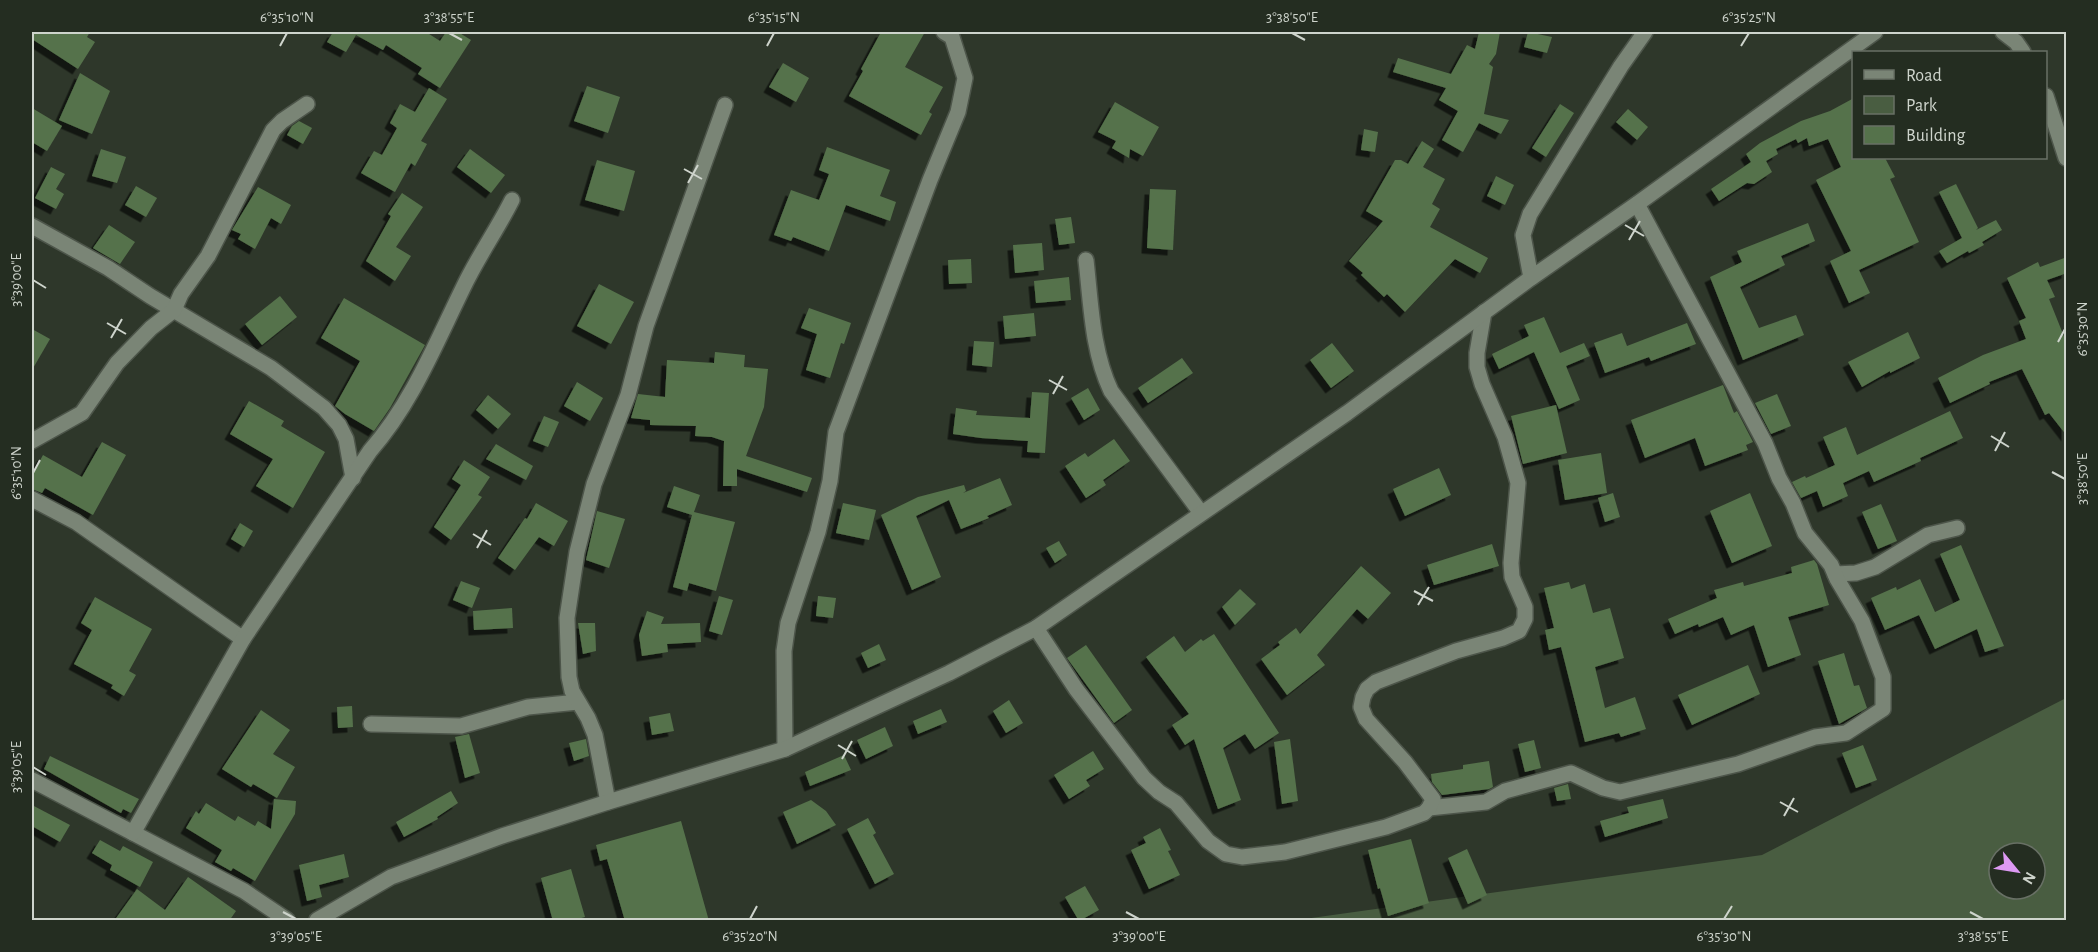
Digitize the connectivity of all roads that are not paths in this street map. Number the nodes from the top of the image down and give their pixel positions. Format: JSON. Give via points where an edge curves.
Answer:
{"nodes":[{"id":1,"x":944,"y":32,"type":"edge"},
{"id":2,"x":1645,"y":32,"type":"edge"},
{"id":3,"x":1875,"y":32,"type":"edge"},
{"id":4,"x":2003,"y":32,"type":"edge"},
{"id":5,"x":2022,"y":51,"type":"edge"},
{"id":6,"x":2047,"y":99,"type":"edge"},
{"id":7,"x":307,"y":104,"type":"dead end"},
{"id":8,"x":725,"y":105,"type":"dead end"},
{"id":9,"x":2067,"y":158,"type":"edge"},
{"id":10,"x":512,"y":200,"type":"dead end"},
{"id":11,"x":1637,"y":204,"type":"junction"},
{"id":12,"x":32,"y":226,"type":"edge"},
{"id":13,"x":1086,"y":260,"type":"dead end"},
{"id":14,"x":1531,"y":278,"type":"junction"},
{"id":15,"x":174,"y":310,"type":"junction"},
{"id":16,"x":1484,"y":312,"type":"junction"},
{"id":17,"x":32,"y":441,"type":"edge"},
{"id":18,"x":353,"y":478,"type":"junction"},
{"id":19,"x":32,"y":499,"type":"edge"},
{"id":20,"x":1202,"y":513,"type":"junction"},
{"id":21,"x":1957,"y":528,"type":"dead end"},
{"id":22,"x":1835,"y":574,"type":"junction"},
{"id":23,"x":1036,"y":628,"type":"junction"},
{"id":24,"x":243,"y":639,"type":"junction"},
{"id":25,"x":578,"y":702,"type":"junction"},
{"id":26,"x":371,"y":724,"type":"dead end"},
{"id":27,"x":785,"y":749,"type":"junction"},
{"id":28,"x":32,"y":780,"type":"edge"},
{"id":29,"x":608,"y":802,"type":"junction"},
{"id":30,"x":1429,"y":808,"type":"junction"},
{"id":31,"x":133,"y":833,"type":"junction"},
{"id":32,"x":287,"y":921,"type":"edge"},
{"id":33,"x":317,"y":921,"type":"edge"}],
"edges":[{"from":1,"to":27,"type":"street","via":[[952,37],[964,78],[958,112],[836,432],[818,532],[788,623],[784,651]]},
{"from":2,"to":14,"type":"street","via":[[1530,214],[1523,235]]},
{"from":3,"to":11,"type":"street"},
{"from":4,"to":5,"type":"street"},
{"from":6,"to":9,"type":"street"},
{"from":7,"to":15,"type":"street","via":[[273,130]]},
{"from":8,"to":25,"type":"street","via":[[590,497],[567,618],[569,677]]},
{"from":10,"to":18,"type":"street","via":[[463,287],[422,375]]},
{"from":11,"to":14,"type":"street"},
{"from":11,"to":22,"type":"street","via":[[1765,443],[1805,533]]},
{"from":12,"to":15,"type":"street"},
{"from":13,"to":20,"type":"street","via":[[1092,319],[1103,373],[1111,391]]},
{"from":14,"to":16,"type":"street"},
{"from":15,"to":17,"type":"street","via":[[151,327],[117,363],[82,414]]},
{"from":15,"to":18,"type":"street","via":[[272,368],[324,408],[346,439]]},
{"from":16,"to":20,"type":"street"},
{"from":16,"to":30,"type":"street","via":[[1477,367],[1505,437],[1518,483],[1512,577],[1525,607],[1525,619],[1519,632],[1376,681],[1367,689],[1361,707],[1366,719],[1432,799]]},
{"from":18,"to":24,"type":"street"},
{"from":19,"to":24,"type":"street","via":[[76,522]]},
{"from":20,"to":23,"type":"street"},
{"from":21,"to":22,"type":"street","via":[[1928,535],[1875,567]]},
{"from":22,"to":30,"type":"street","via":[[1862,621],[1883,677],[1883,709],[1846,733],[1815,737],[1738,764],[1620,792],[1571,772],[1505,791],[1486,802]]},
{"from":23,"to":27,"type":"street","via":[[949,674]]},
{"from":23,"to":30,"type":"street","via":[[1144,778],[1176,803],[1208,841],[1226,854],[1242,857],[1285,852],[1386,827]]},
{"from":24,"to":31,"type":"street"},
{"from":25,"to":26,"type":"street","via":[[528,707],[461,726]]},
{"from":25,"to":29,"type":"street","via":[[595,735]]},
{"from":27,"to":29,"type":"street"},
{"from":28,"to":31,"type":"street"},
{"from":29,"to":33,"type":"street","via":[[391,877]]},
{"from":31,"to":32,"type":"street","via":[[244,891]]}]}
